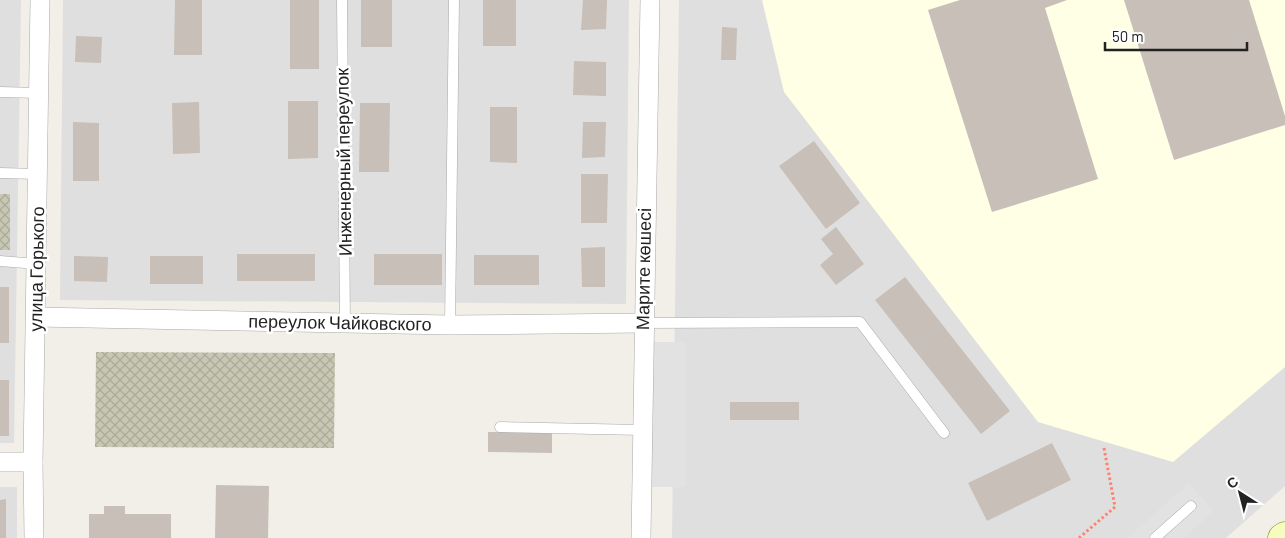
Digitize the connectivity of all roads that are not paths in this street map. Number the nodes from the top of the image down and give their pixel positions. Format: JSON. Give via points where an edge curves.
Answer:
{"nodes":[{"id":1,"x":40,"y":0,"type":"edge"},
{"id":2,"x":342,"y":0,"type":"edge"},
{"id":3,"x":454,"y":0,"type":"edge"},
{"id":4,"x":650,"y":0,"type":"edge"},
{"id":5,"x":0,"y":92,"type":"edge"},
{"id":6,"x":39,"y":93,"type":"junction"},
{"id":7,"x":0,"y":173,"type":"edge"},
{"id":8,"x":38,"y":174,"type":"junction"},
{"id":9,"x":0,"y":261,"type":"edge"},
{"id":10,"x":37,"y":264,"type":"junction"},
{"id":11,"x":36,"y":316,"type":"junction"},
{"id":12,"x":345,"y":323,"type":"junction"},
{"id":13,"x":643,"y":323,"type":"junction"},
{"id":14,"x":450,"y":325,"type":"junction"},
{"id":15,"x":500,"y":427,"type":"dead end"},
{"id":16,"x":642,"y":430,"type":"junction"},
{"id":17,"x":944,"y":432,"type":"dead end"},
{"id":18,"x":0,"y":462,"type":"edge"},
{"id":19,"x":33,"y":462,"type":"junction"},
{"id":20,"x":1191,"y":506,"type":"dead end"},
{"id":21,"x":34,"y":538,"type":"edge"},
{"id":22,"x":641,"y":538,"type":"edge"},
{"id":23,"x":1155,"y":538,"type":"edge"}],
"edges":[{"from":1,"to":6,"type":"street","name":"улица Горького"},
{"from":2,"to":12,"type":"lane","name":"Инженерный переулок"},
{"from":3,"to":14,"type":"lane"},
{"from":4,"to":13,"type":"street","name":"Марите көшесі"},
{"from":5,"to":6,"type":"lane"},
{"from":6,"to":8,"type":"street","name":"улица Горького"},
{"from":7,"to":8,"type":"lane"},
{"from":8,"to":10,"type":"street","name":"улица Горького"},
{"from":9,"to":10,"type":"lane"},
{"from":10,"to":11,"type":"street","name":"улица Горького"},
{"from":11,"to":12,"type":"street","name":"переулок Чайковского"},
{"from":11,"to":19,"type":"street","name":"улица Горького"},
{"from":12,"to":14,"type":"street","name":"переулок Чайковского"},
{"from":13,"to":14,"type":"street","name":"переулок Чайковского"},
{"from":13,"to":16,"type":"street","name":"Марите көшесі"},
{"from":13,"to":17,"type":"lane","via":[[860,322]]},
{"from":15,"to":16,"type":"lane"},
{"from":16,"to":22,"type":"street","name":"Марите көшесі"},
{"from":18,"to":19,"type":"street"},
{"from":19,"to":21,"type":"street","name":"улица Горького"},
{"from":20,"to":23,"type":"lane"}]}
